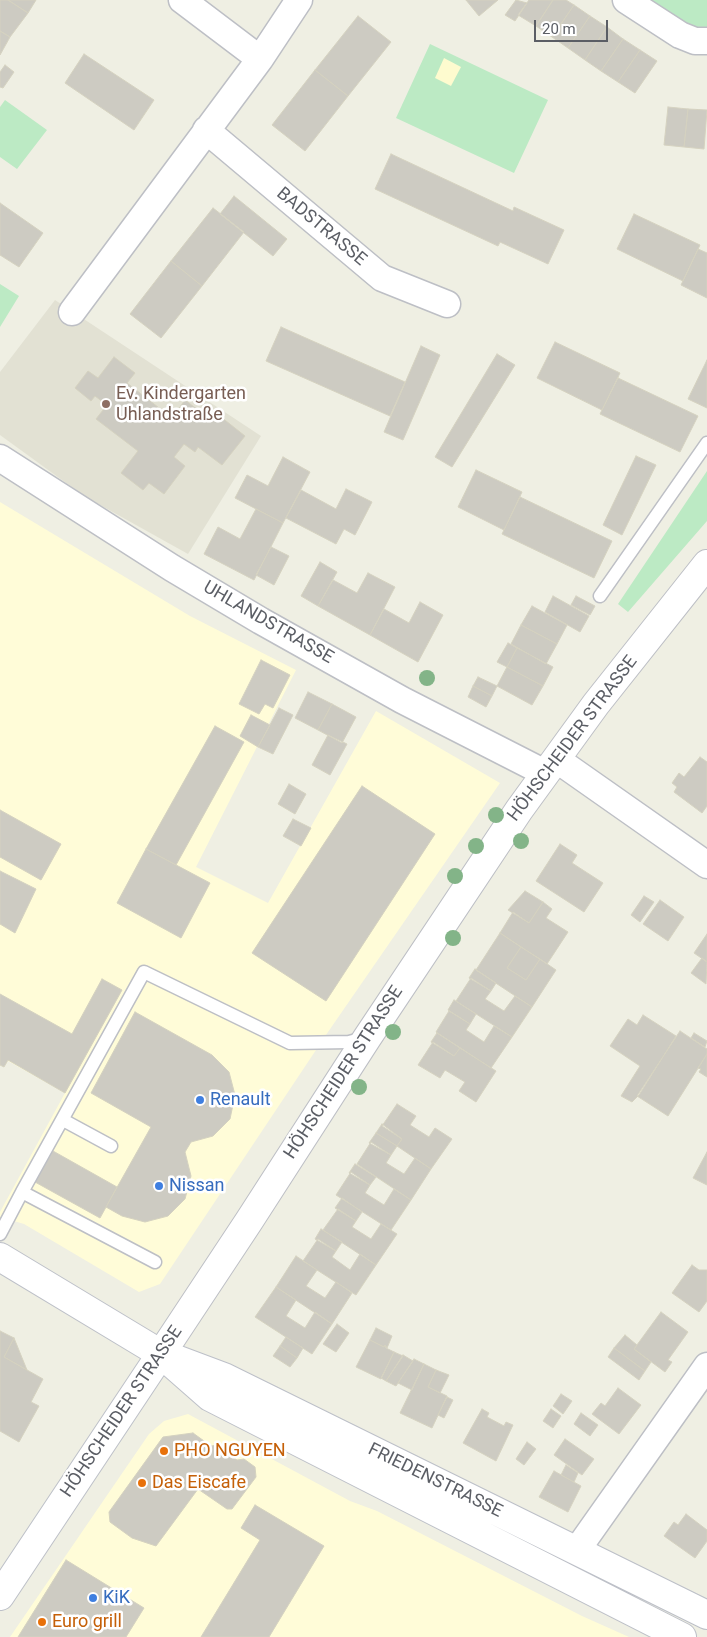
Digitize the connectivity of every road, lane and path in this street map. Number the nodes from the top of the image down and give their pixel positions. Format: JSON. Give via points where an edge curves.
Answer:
{"nodes":[{"id":1,"x":182,"y":0,"type":"edge"},
{"id":2,"x":298,"y":0,"type":"edge"},
{"id":3,"x":626,"y":0,"type":"edge"},
{"id":4,"x":707,"y":41,"type":"edge"},
{"id":5,"x":260,"y":59,"type":"junction"},
{"id":6,"x":206,"y":130,"type":"junction"},
{"id":7,"x":447,"y":304,"type":"dead end"},
{"id":8,"x":72,"y":312,"type":"dead end"},
{"id":9,"x":707,"y":442,"type":"edge"},
{"id":10,"x":0,"y":458,"type":"edge"},
{"id":11,"x":704,"y":572,"type":"edge"},
{"id":12,"x":600,"y":596,"type":"dead end"},
{"id":13,"x":550,"y":766,"type":"junction"},
{"id":14,"x":707,"y":864,"type":"edge"},
{"id":15,"x":367,"y":1038,"type":"junction"},
{"id":16,"x":62,"y":1120,"type":"junction"},
{"id":17,"x":110,"y":1146,"type":"dead end"},
{"id":18,"x":22,"y":1192,"type":"junction"},
{"id":19,"x":0,"y":1234,"type":"edge"},
{"id":20,"x":0,"y":1257,"type":"edge"},
{"id":21,"x":155,"y":1262,"type":"dead end"},
{"id":22,"x":161,"y":1354,"type":"junction"},
{"id":23,"x":707,"y":1366,"type":"edge"},
{"id":24,"x":577,"y":1550,"type":"junction"},
{"id":25,"x":0,"y":1596,"type":"edge"},
{"id":26,"x":707,"y":1615,"type":"edge"},
{"id":27,"x":682,"y":1637,"type":"edge"}],
"edges":[{"from":1,"to":5,"type":"street"},
{"from":2,"to":5,"type":"street"},
{"from":3,"to":4,"type":"street","via":[[680,35]]},
{"from":5,"to":6,"type":"street"},
{"from":6,"to":7,"type":"street","name":"BADSTRASSE","via":[[382,278]]},
{"from":6,"to":8,"type":"street"},
{"from":9,"to":12,"type":"lane"},
{"from":10,"to":13,"type":"street","name":"UHLANDSTRASSE","via":[[172,568],[402,700]]},
{"from":11,"to":13,"type":"main road","name":"HÖHSCHEIDER STRASSE"},
{"from":13,"to":14,"type":"street","name":"UHLANDSTRASSE"},
{"from":13,"to":15,"type":"main road","name":"HÖHSCHEIDER STRASSE"},
{"from":15,"to":16,"type":"lane","via":[[349,1042],[290,1044],[144,972]]},
{"from":15,"to":22,"type":"main road","name":"HÖHSCHEIDER STRASSE"},
{"from":16,"to":17,"type":"lane"},
{"from":16,"to":18,"type":"lane"},
{"from":18,"to":19,"type":"lane"},
{"from":18,"to":21,"type":"lane"},
{"from":20,"to":22,"type":"main road","name":"FRIEDENSTRASSE"},
{"from":22,"to":24,"type":"main road","name":"FRIEDENSTRASSE","via":[[224,1377]]},
{"from":22,"to":25,"type":"main road","name":"HÖHSCHEIDER STRASSE"},
{"from":22,"to":27,"type":"main road","name":"FRIEDENSTRASSE","via":[[210,1397]]},
{"from":23,"to":24,"type":"street"},
{"from":24,"to":26,"type":"main road","name":"FRIEDENSTRASSE"}]}
